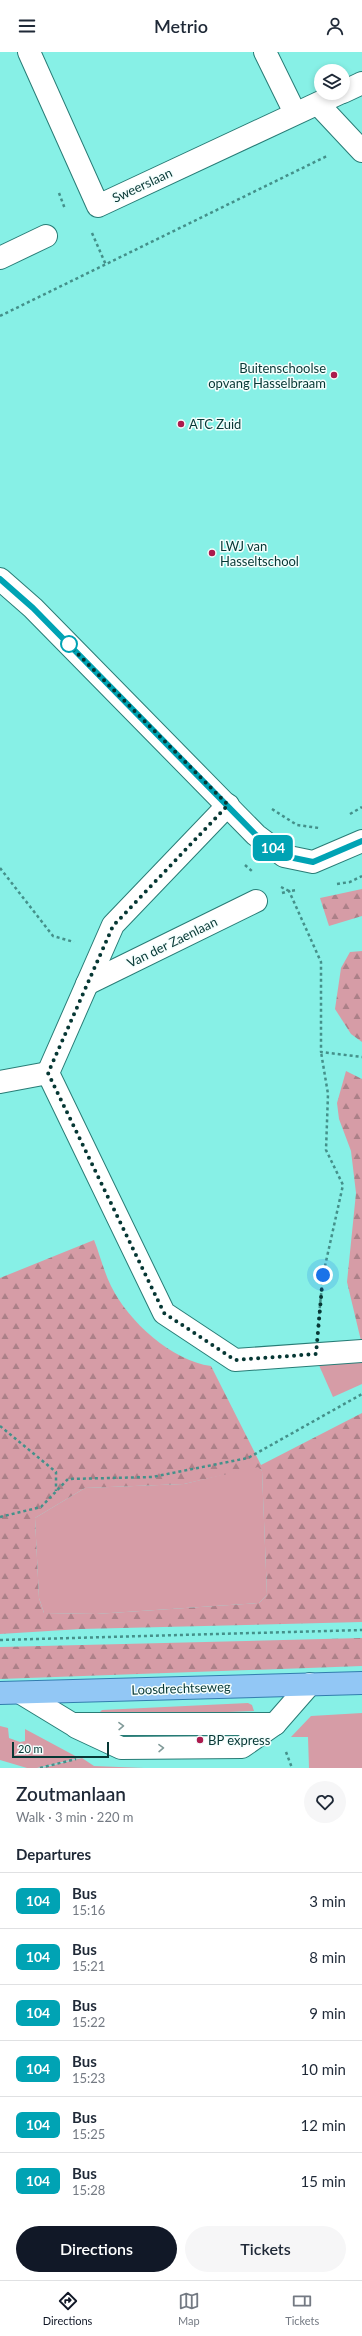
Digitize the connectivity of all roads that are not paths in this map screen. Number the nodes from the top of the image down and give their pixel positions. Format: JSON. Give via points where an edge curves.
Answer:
{"nodes":[{"id":1,"x":29,"y":52,"type":"edge"},
{"id":2,"x":266,"y":52,"type":"edge"},
{"id":3,"x":362,"y":82,"type":"edge"},
{"id":4,"x":350,"y":88,"type":"edge"},
{"id":5,"x":326,"y":100,"type":"edge"},
{"id":6,"x":318,"y":104,"type":"junction"},
{"id":7,"x":295,"y":113,"type":"junction"},
{"id":8,"x":357,"y":148,"type":"edge"},
{"id":9,"x":46,"y":236,"type":"dead end"},
{"id":10,"x":0,"y":258,"type":"edge"},
{"id":11,"x":0,"y":579,"type":"edge"},
{"id":12,"x":228,"y":805,"type":"junction"},
{"id":13,"x":362,"y":841,"type":"edge"},
{"id":14,"x":256,"y":901,"type":"dead end"},
{"id":15,"x":87,"y":984,"type":"junction"},
{"id":16,"x":48,"y":1073,"type":"junction"},
{"id":17,"x":0,"y":1082,"type":"edge"},
{"id":18,"x":362,"y":1351,"type":"edge"},
{"id":19,"x":362,"y":1683,"type":"edge"},
{"id":20,"x":310,"y":1684,"type":"junction"},
{"id":21,"x":10,"y":1693,"type":"edge"}],
"edges":[{"from":1,"to":7,"type":"street","name":"Sweerslaan","via":[[98,206]]},
{"from":2,"to":7,"type":"street"},
{"from":3,"to":4,"type":"street"},
{"from":5,"to":6,"type":"street","name":"Sweerslaan"},
{"from":6,"to":7,"type":"street","name":"Sweerslaan"},
{"from":6,"to":8,"type":"street"},
{"from":9,"to":10,"type":"street"},
{"from":11,"to":12,"type":"street","via":[[33,608]]},
{"from":12,"to":13,"type":"street","via":[[256,835],[284,856],[313,862]]},
{"from":12,"to":15,"type":"street","via":[[113,926]]},
{"from":14,"to":15,"type":"street","name":"Van der Zaenlaan"},
{"from":15,"to":16,"type":"street"},
{"from":16,"to":17,"type":"street"},
{"from":16,"to":18,"type":"street","via":[[164,1313],[235,1360]]},
{"from":19,"to":20,"type":"main road","name":"Loosdrechtseweg"},
{"from":20,"to":21,"type":"main road","name":"Loosdrechtseweg"},
{"from":21,"to":20,"type":"street","one_way":true,"via":[[121,1748],[242,1747],[276,1724]]}]}
